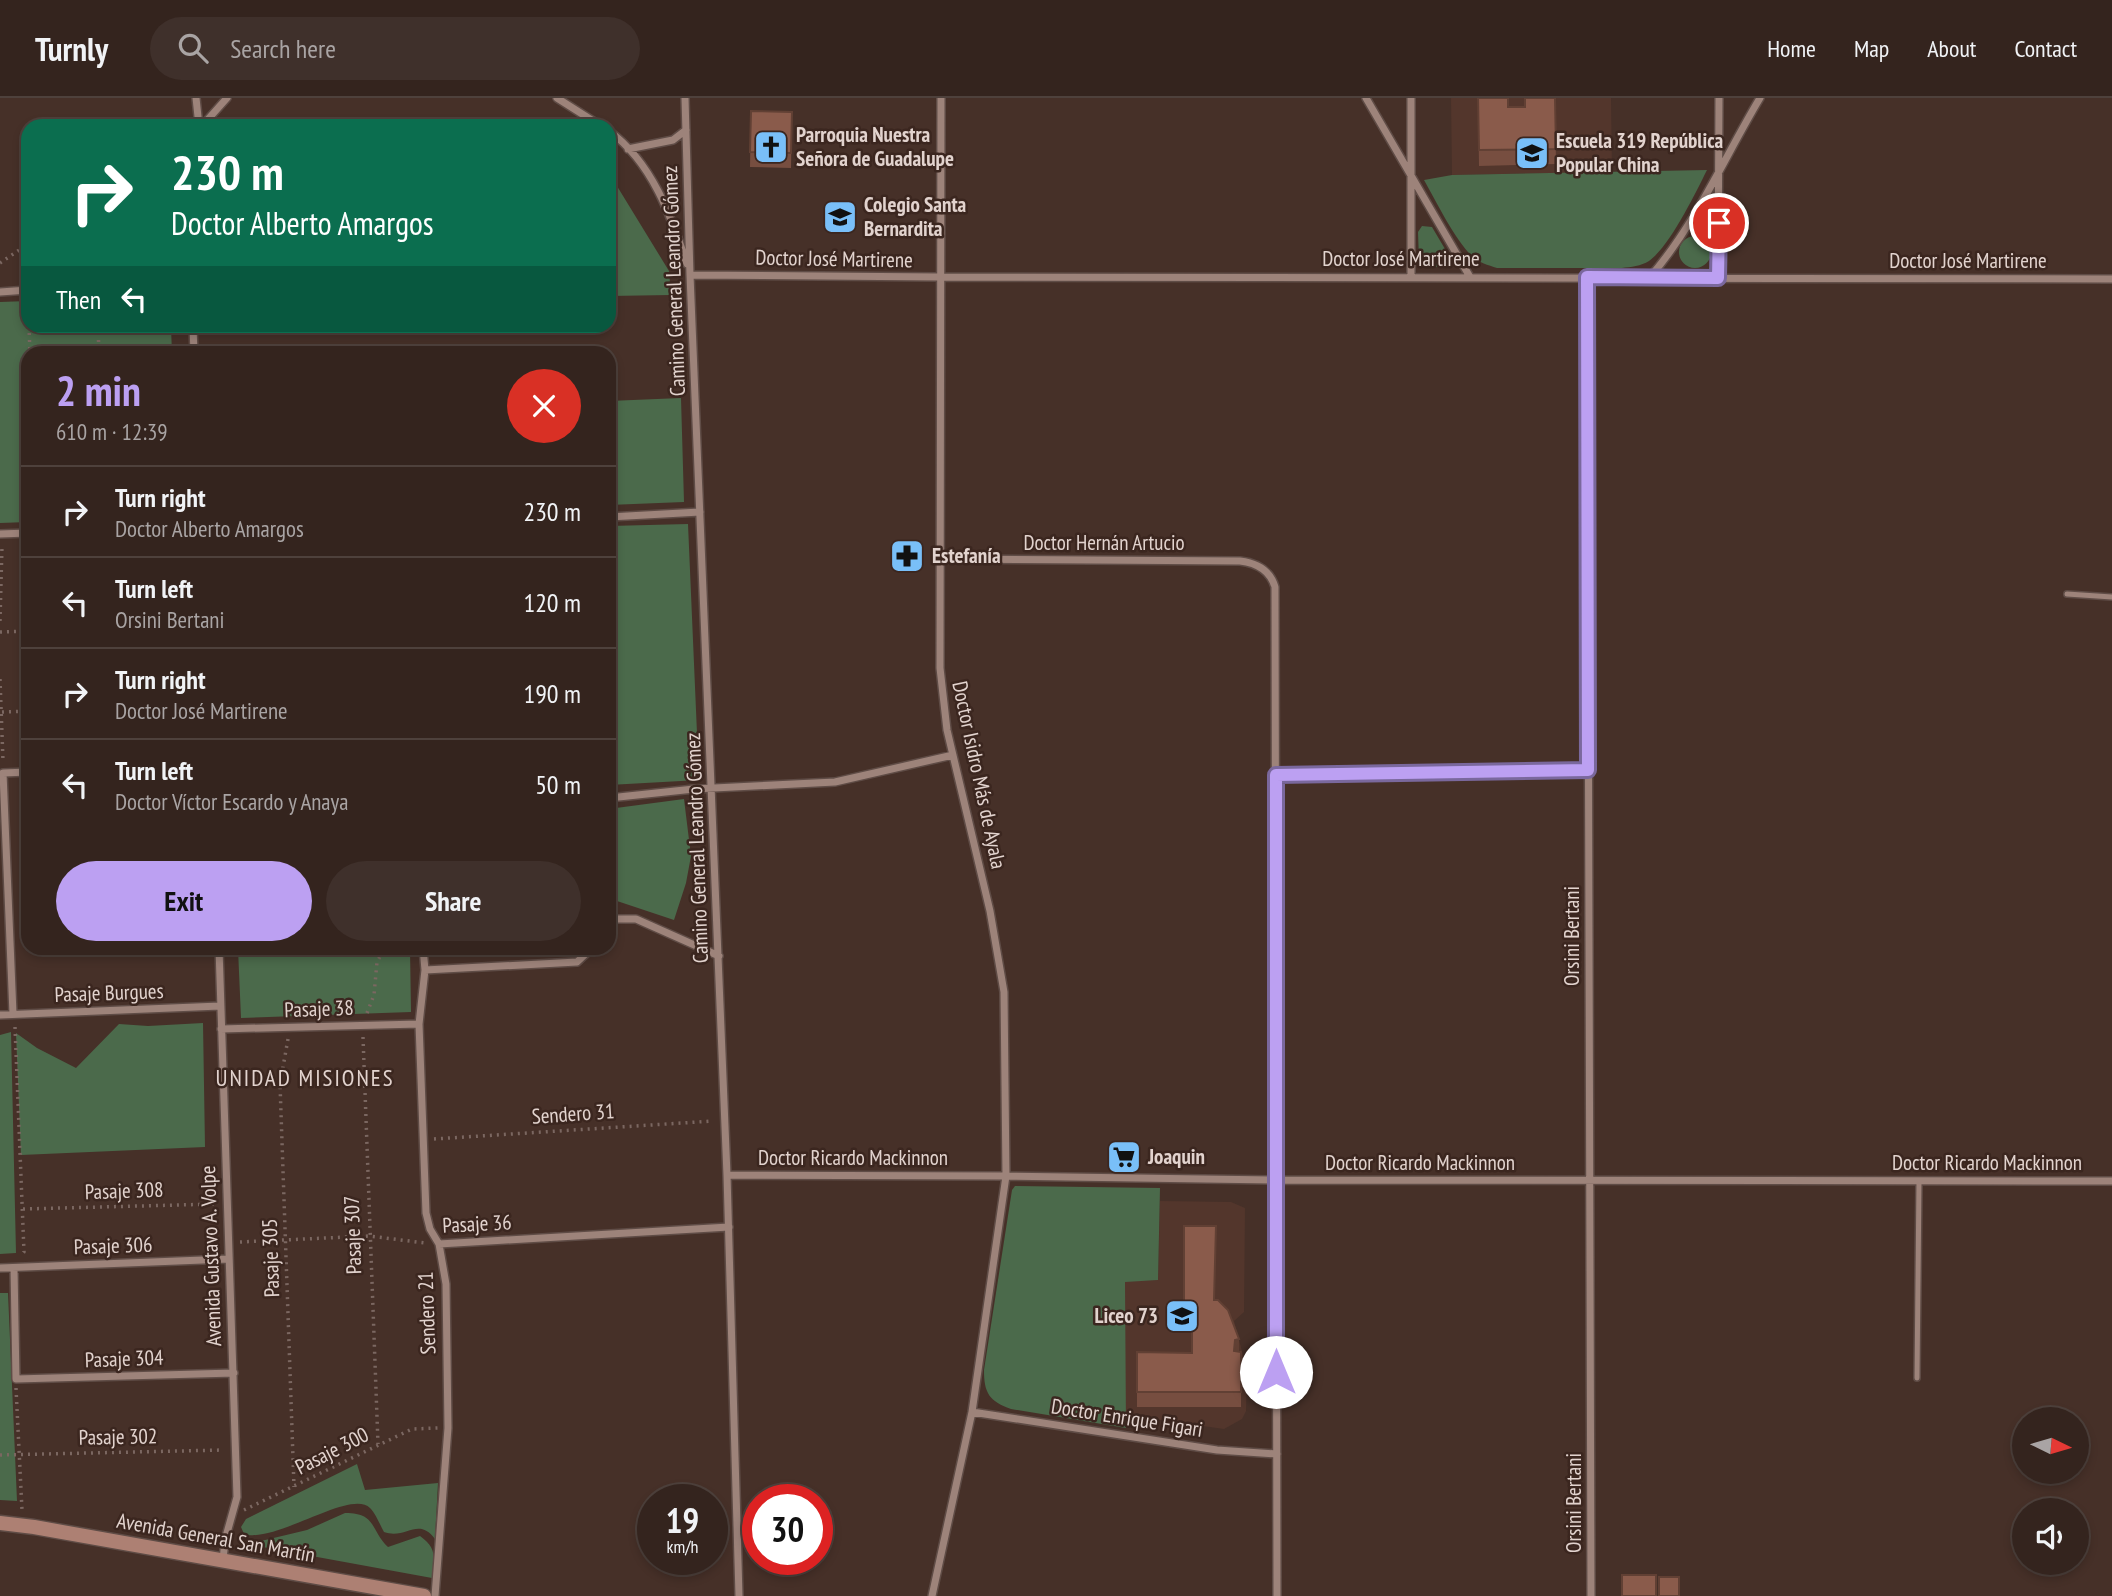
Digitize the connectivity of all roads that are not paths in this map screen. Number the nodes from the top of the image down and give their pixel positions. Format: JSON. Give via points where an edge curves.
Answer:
{"nodes":[{"id":1,"x":196,"y":98,"type":"edge"},
{"id":2,"x":227,"y":98,"type":"edge"},
{"id":3,"x":557,"y":98,"type":"edge"},
{"id":4,"x":685,"y":98,"type":"edge"},
{"id":5,"x":941,"y":98,"type":"edge"},
{"id":6,"x":1366,"y":98,"type":"edge"},
{"id":7,"x":1411,"y":98,"type":"edge"},
{"id":8,"x":1719,"y":98,"type":"edge"},
{"id":9,"x":1760,"y":98,"type":"edge"},
{"id":10,"x":199,"y":119,"type":"edge"},
{"id":11,"x":207,"y":119,"type":"edge"},
{"id":12,"x":590,"y":119,"type":"edge"},
{"id":13,"x":686,"y":130,"type":"junction"},
{"id":14,"x":616,"y":138,"type":"edge"},
{"id":15,"x":628,"y":149,"type":"junction"},
{"id":16,"x":1719,"y":169,"type":"junction"},
{"id":17,"x":1410,"y":174,"type":"junction"},
{"id":18,"x":690,"y":275,"type":"junction"},
{"id":19,"x":939,"y":277,"type":"junction"},
{"id":20,"x":1411,"y":277,"type":"junction"},
{"id":21,"x":1469,"y":277,"type":"junction"},
{"id":22,"x":1587,"y":277,"type":"junction"},
{"id":23,"x":1650,"y":277,"type":"junction"},
{"id":24,"x":1718,"y":278,"type":"junction"},
{"id":25,"x":2112,"y":279,"type":"edge"},
{"id":26,"x":21,"y":290,"type":"edge"},
{"id":27,"x":0,"y":292,"type":"edge"},
{"id":28,"x":700,"y":512,"type":"junction"},
{"id":29,"x":616,"y":517,"type":"edge"},
{"id":30,"x":21,"y":533,"type":"edge"},
{"id":31,"x":1,"y":534,"type":"edge"},
{"id":32,"x":939,"y":559,"type":"junction"},
{"id":33,"x":2067,"y":594,"type":"dead end"},
{"id":34,"x":2112,"y":597,"type":"edge"},
{"id":35,"x":953,"y":755,"type":"junction"},
{"id":36,"x":1588,"y":770,"type":"junction"},
{"id":37,"x":21,"y":772,"type":"edge"},
{"id":38,"x":1276,"y":775,"type":"junction"},
{"id":39,"x":712,"y":788,"type":"junction"},
{"id":40,"x":616,"y":797,"type":"edge"},
{"id":41,"x":616,"y":919,"type":"edge"},
{"id":42,"x":219,"y":955,"type":"edge"},
{"id":43,"x":424,"y":955,"type":"edge"},
{"id":44,"x":584,"y":955,"type":"edge"},
{"id":45,"x":719,"y":956,"type":"junction"},
{"id":46,"x":425,"y":970,"type":"junction"},
{"id":47,"x":220,"y":1006,"type":"junction"},
{"id":48,"x":13,"y":1014,"type":"junction"},
{"id":49,"x":0,"y":1015,"type":"edge"},
{"id":50,"x":419,"y":1024,"type":"junction"},
{"id":51,"x":221,"y":1029,"type":"junction"},
{"id":52,"x":727,"y":1175,"type":"junction"},
{"id":53,"x":1006,"y":1176,"type":"junction"},
{"id":54,"x":1591,"y":1180,"type":"junction"},
{"id":55,"x":1275,"y":1181,"type":"junction"},
{"id":56,"x":1919,"y":1181,"type":"junction"},
{"id":57,"x":2112,"y":1181,"type":"edge"},
{"id":58,"x":729,"y":1227,"type":"junction"},
{"id":59,"x":439,"y":1244,"type":"junction"},
{"id":60,"x":228,"y":1259,"type":"junction"},
{"id":61,"x":0,"y":1268,"type":"edge"},
{"id":62,"x":14,"y":1268,"type":"junction"},
{"id":63,"x":234,"y":1373,"type":"junction"},
{"id":64,"x":1917,"y":1378,"type":"dead end"},
{"id":65,"x":972,"y":1412,"type":"junction"},
{"id":66,"x":1277,"y":1454,"type":"junction"},
{"id":67,"x":0,"y":1523,"type":"edge"},
{"id":68,"x":223,"y":1560,"type":"junction"},
{"id":69,"x":424,"y":1596,"type":"edge"},
{"id":70,"x":435,"y":1596,"type":"edge"},
{"id":71,"x":739,"y":1596,"type":"edge"},
{"id":72,"x":932,"y":1596,"type":"edge"},
{"id":73,"x":1277,"y":1596,"type":"edge"},
{"id":74,"x":1591,"y":1596,"type":"edge"}],
"edges":[{"from":1,"to":10,"type":"street"},
{"from":2,"to":11,"type":"street"},
{"from":3,"to":12,"type":"street"},
{"from":4,"to":13,"type":"street","name":"Camino General Leandro Gómez"},
{"from":5,"to":19,"type":"street","name":"Doctor Isidro Más de Ayala"},
{"from":6,"to":17,"type":"street"},
{"from":7,"to":17,"type":"street"},
{"from":8,"to":16,"type":"street"},
{"from":9,"to":16,"type":"street"},
{"from":13,"to":15,"type":"street","via":[[673,140]]},
{"from":13,"to":18,"type":"street","name":"Camino General Leandro Gómez"},
{"from":14,"to":15,"type":"street"},
{"from":15,"to":18,"type":"street","via":[[656,186]]},
{"from":16,"to":23,"type":"street","via":[[1671,253]]},
{"from":16,"to":24,"type":"street"},
{"from":17,"to":20,"type":"street"},
{"from":17,"to":21,"type":"street"},
{"from":18,"to":19,"type":"street","name":"Doctor José Martirene"},
{"from":18,"to":28,"type":"street","name":"Camino General Leandro Gómez"},
{"from":19,"to":20,"type":"street","name":"Doctor José Martirene"},
{"from":19,"to":32,"type":"street","name":"Doctor Isidro Más de Ayala"},
{"from":20,"to":21,"type":"street","name":"Doctor José Martirene"},
{"from":21,"to":22,"type":"street","name":"Doctor José Martirene"},
{"from":22,"to":23,"type":"street","name":"Doctor José Martirene"},
{"from":22,"to":36,"type":"street","name":"Orsini Bertani"},
{"from":23,"to":24,"type":"street","name":"Doctor José Martirene"},
{"from":24,"to":25,"type":"street","name":"Doctor José Martirene"},
{"from":26,"to":27,"type":"street"},
{"from":28,"to":29,"type":"street"},
{"from":28,"to":39,"type":"street","name":"Camino General Leandro Gómez"},
{"from":30,"to":31,"type":"street"},
{"from":32,"to":35,"type":"street","name":"Doctor Isidro Más de Ayala","via":[[940,668]]},
{"from":32,"to":38,"type":"street","name":"Doctor Hernán Artucio","via":[[1240,561],[1267,571],[1275,587]]},
{"from":33,"to":34,"type":"lane"},
{"from":35,"to":39,"type":"street","via":[[835,782]]},
{"from":35,"to":53,"type":"street","name":"Doctor Isidro Más de Ayala","via":[[1004,992]]},
{"from":36,"to":38,"type":"street"},
{"from":36,"to":54,"type":"street","name":"Orsini Bertani"},
{"from":37,"to":48,"type":"street","via":[[3,773]]},
{"from":38,"to":55,"type":"street"},
{"from":39,"to":40,"type":"street"},
{"from":39,"to":45,"type":"street","name":"Camino General Leandro Gómez"},
{"from":41,"to":45,"type":"street","via":[[636,919]]},
{"from":42,"to":47,"type":"street","name":"Avenida Gustavo A. Volpe"},
{"from":43,"to":46,"type":"street","name":"Sendero 21"},
{"from":44,"to":46,"type":"street","via":[[577,962]]},
{"from":45,"to":52,"type":"street","name":"Camino General Leandro Gómez"},
{"from":46,"to":50,"type":"street","name":"Sendero 21"},
{"from":47,"to":48,"type":"street","name":"Pasaje Burgues"},
{"from":47,"to":51,"type":"street","name":"Avenida Gustavo A. Volpe"},
{"from":48,"to":49,"type":"street","name":"Pasaje Burgues"},
{"from":50,"to":51,"type":"street","name":"Pasaje 38"},
{"from":50,"to":59,"type":"street","name":"Sendero 21","via":[[426,1213]]},
{"from":51,"to":60,"type":"street","name":"Avenida Gustavo A. Volpe"},
{"from":52,"to":53,"type":"street","name":"Doctor Ricardo Mackinnon"},
{"from":52,"to":58,"type":"street","name":"Camino General Leandro Gómez"},
{"from":53,"to":55,"type":"street","name":"Doctor Ricardo Mackinnon"},
{"from":53,"to":65,"type":"street","name":"Doctor Isidro Más de Ayala"},
{"from":54,"to":55,"type":"street","name":"Doctor Ricardo Mackinnon"},
{"from":54,"to":56,"type":"street","name":"Doctor Ricardo Mackinnon"},
{"from":54,"to":74,"type":"street","name":"Orsini Bertani"},
{"from":55,"to":66,"type":"street"},
{"from":56,"to":57,"type":"street","name":"Doctor Ricardo Mackinnon"},
{"from":56,"to":64,"type":"lane"},
{"from":58,"to":59,"type":"street","name":"Pasaje 36"},
{"from":58,"to":71,"type":"street","name":"Camino General Leandro Gómez"},
{"from":59,"to":70,"type":"street","name":"Sendero 21","via":[[446,1284],[447,1428]]},
{"from":60,"to":62,"type":"street","name":"Pasaje 306"},
{"from":60,"to":63,"type":"street","name":"Avenida Gustavo A. Volpe"},
{"from":61,"to":62,"type":"street","name":"Pasaje 306"},
{"from":62,"to":63,"type":"street","name":"Pasaje 304","via":[[16,1379]]},
{"from":63,"to":68,"type":"street","name":"Avenida Gustavo A. Volpe","via":[[237,1497]]},
{"from":65,"to":66,"type":"street","name":"Doctor Enrique Figari","via":[[1217,1450]]},
{"from":65,"to":72,"type":"street","name":"Doctor Isidro Más de Ayala"},
{"from":66,"to":73,"type":"street"},
{"from":67,"to":68,"type":"main road","name":"Avenida General San Martín"},
{"from":68,"to":69,"type":"main road","name":"Avenida General San Martín"}]}
